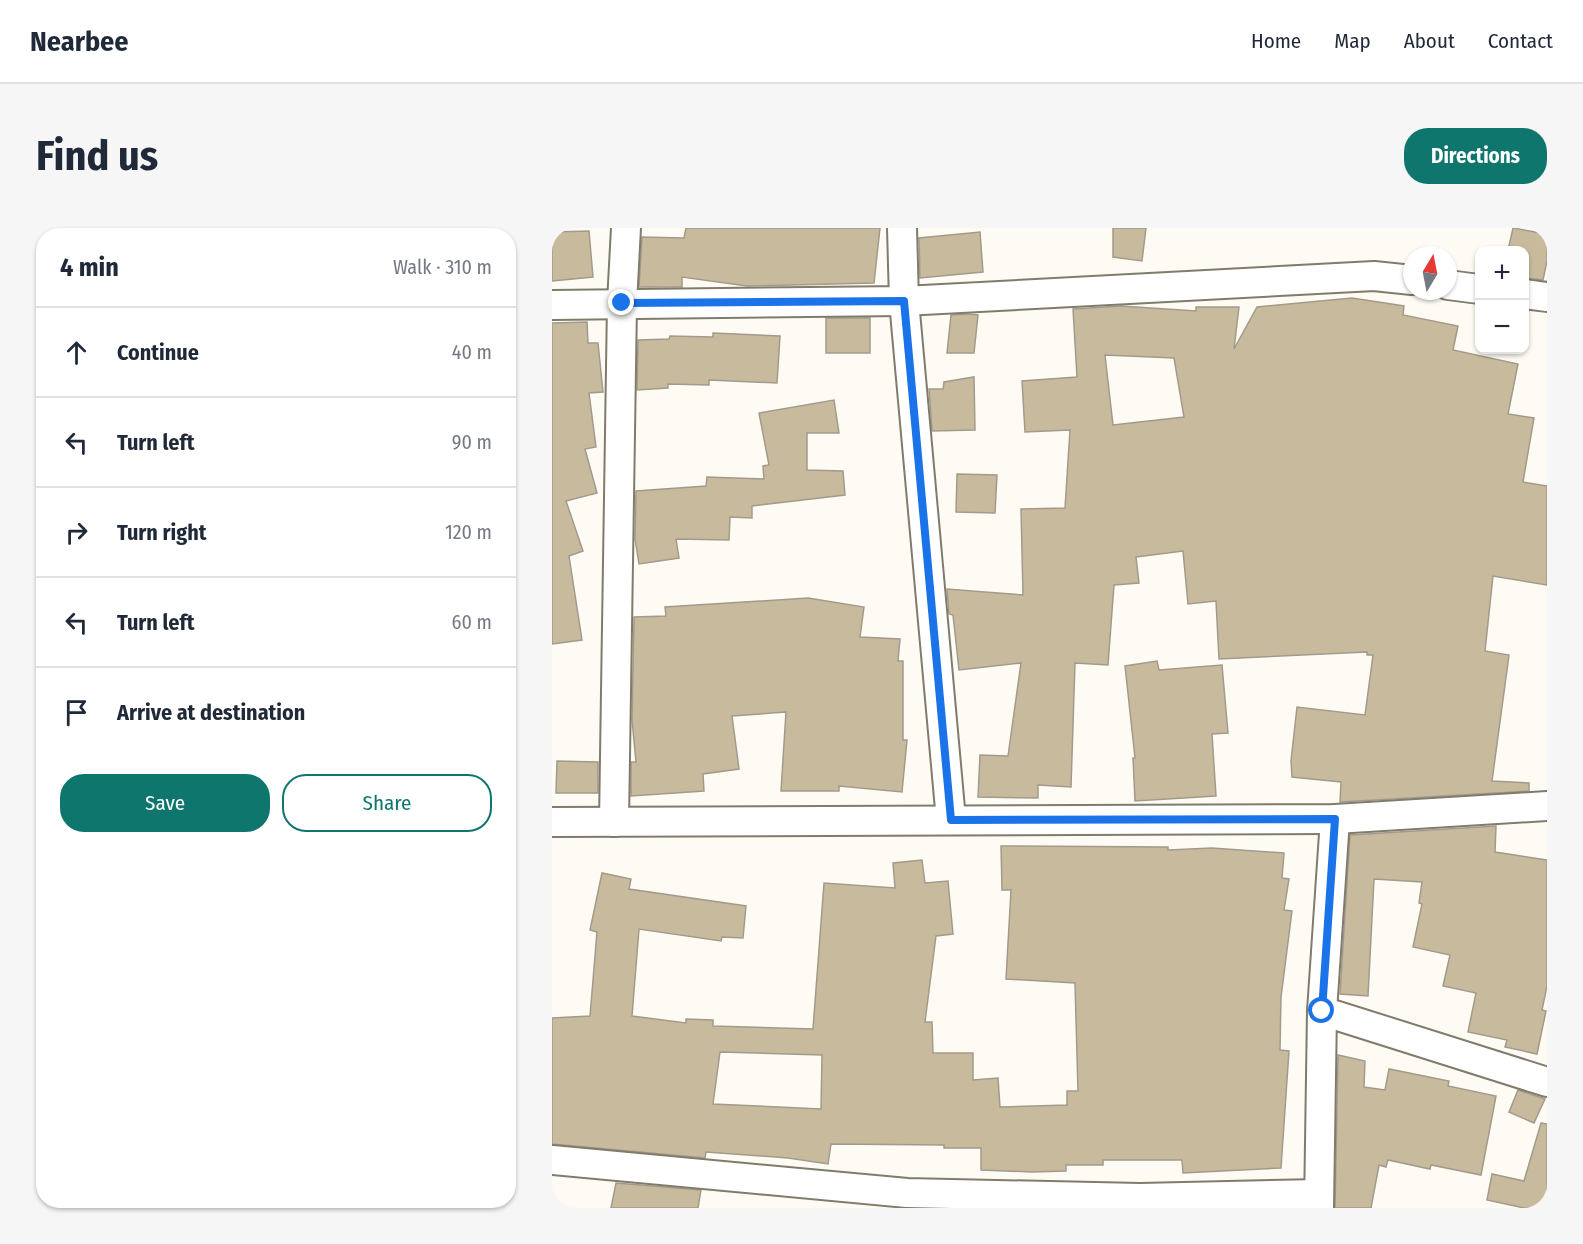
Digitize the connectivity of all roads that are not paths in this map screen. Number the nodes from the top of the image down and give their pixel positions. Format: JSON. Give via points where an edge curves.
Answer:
{"nodes":[{"id":1,"x":626,"y":228,"type":"edge"},
{"id":2,"x":902,"y":228,"type":"edge"},
{"id":3,"x":1403,"y":279,"type":"edge"},
{"id":4,"x":1457,"y":286,"type":"edge"},
{"id":5,"x":1475,"y":288,"type":"edge"},
{"id":6,"x":1529,"y":295,"type":"edge"},
{"id":7,"x":1547,"y":297,"type":"edge"},
{"id":8,"x":904,"y":301,"type":"junction"},
{"id":9,"x":622,"y":303,"type":"junction"},
{"id":10,"x":552,"y":305,"type":"edge"},
{"id":11,"x":1547,"y":806,"type":"edge"},
{"id":12,"x":1335,"y":819,"type":"junction"},
{"id":13,"x":951,"y":820,"type":"junction"},
{"id":14,"x":552,"y":822,"type":"edge"},
{"id":15,"x":614,"y":822,"type":"junction"},
{"id":16,"x":1322,"y":1011,"type":"junction"},
{"id":17,"x":1547,"y":1082,"type":"edge"},
{"id":18,"x":552,"y":1160,"type":"edge"},
{"id":19,"x":1319,"y":1201,"type":"edge"}],
"edges":[{"from":1,"to":9,"type":"street"},
{"from":2,"to":8,"type":"street"},
{"from":3,"to":8,"type":"street","via":[[1374,276]]},
{"from":4,"to":5,"type":"street"},
{"from":6,"to":7,"type":"street"},
{"from":8,"to":9,"type":"street"},
{"from":8,"to":13,"type":"street"},
{"from":9,"to":10,"type":"street"},
{"from":9,"to":15,"type":"street"},
{"from":11,"to":12,"type":"street"},
{"from":12,"to":13,"type":"street"},
{"from":12,"to":16,"type":"street"},
{"from":13,"to":15,"type":"street"},
{"from":14,"to":15,"type":"street"},
{"from":16,"to":17,"type":"street"},
{"from":16,"to":19,"type":"street"},
{"from":18,"to":19,"type":"street","via":[[907,1193]]}]}
